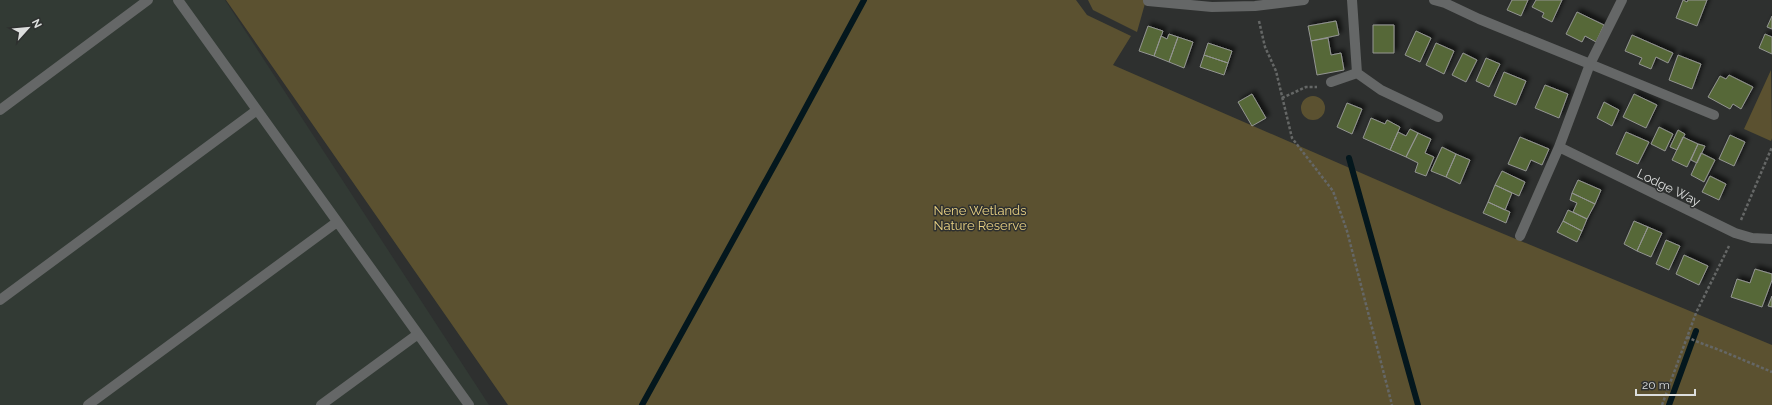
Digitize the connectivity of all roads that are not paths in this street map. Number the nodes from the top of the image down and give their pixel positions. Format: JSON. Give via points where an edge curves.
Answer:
{"nodes":[{"id":1,"x":148,"y":0,"type":"edge"},
{"id":2,"x":178,"y":0,"type":"edge"},
{"id":3,"x":1304,"y":0,"type":"edge"},
{"id":4,"x":1352,"y":0,"type":"edge"},
{"id":5,"x":1434,"y":0,"type":"edge"},
{"id":6,"x":1622,"y":0,"type":"edge"},
{"id":7,"x":1148,"y":1,"type":"dead end"},
{"id":8,"x":1445,"y":1,"type":"edge"},
{"id":9,"x":1173,"y":2,"type":"edge"},
{"id":10,"x":1590,"y":64,"type":"junction"},
{"id":11,"x":1358,"y":73,"type":"junction"},
{"id":12,"x":1331,"y":82,"type":"road end"},
{"id":13,"x":0,"y":110,"type":"edge"},
{"id":14,"x":257,"y":110,"type":"junction"},
{"id":15,"x":1714,"y":115,"type":"dead end"},
{"id":16,"x":1438,"y":117,"type":"dead end"},
{"id":17,"x":1559,"y":147,"type":"junction"},
{"id":18,"x":337,"y":222,"type":"junction"},
{"id":19,"x":1520,"y":236,"type":"dead end"},
{"id":20,"x":1772,"y":239,"type":"edge"},
{"id":21,"x":0,"y":300,"type":"edge"},
{"id":22,"x":418,"y":334,"type":"junction"},
{"id":23,"x":88,"y":405,"type":"edge"},
{"id":24,"x":321,"y":405,"type":"edge"},
{"id":25,"x":469,"y":405,"type":"edge"}],
"edges":[{"from":1,"to":13,"type":"street"},
{"from":2,"to":14,"type":"street"},
{"from":3,"to":9,"type":"street","via":[[1255,6],[1212,7]]},
{"from":4,"to":11,"type":"street"},
{"from":5,"to":8,"type":"street"},
{"from":6,"to":10,"type":"street"},
{"from":7,"to":9,"type":"street"},
{"from":8,"to":10,"type":"street","via":[[1479,19]]},
{"from":10,"to":15,"type":"street"},
{"from":10,"to":17,"type":"street"},
{"from":11,"to":12,"type":"street"},
{"from":11,"to":16,"type":"street","via":[[1381,90]]},
{"from":14,"to":18,"type":"street"},
{"from":14,"to":21,"type":"street"},
{"from":17,"to":19,"type":"street"},
{"from":17,"to":20,"type":"street","name":"Lodge Way","via":[[1735,233],[1752,238]]},
{"from":18,"to":22,"type":"street"},
{"from":18,"to":23,"type":"street"},
{"from":22,"to":24,"type":"street"},
{"from":22,"to":25,"type":"street"}]}
